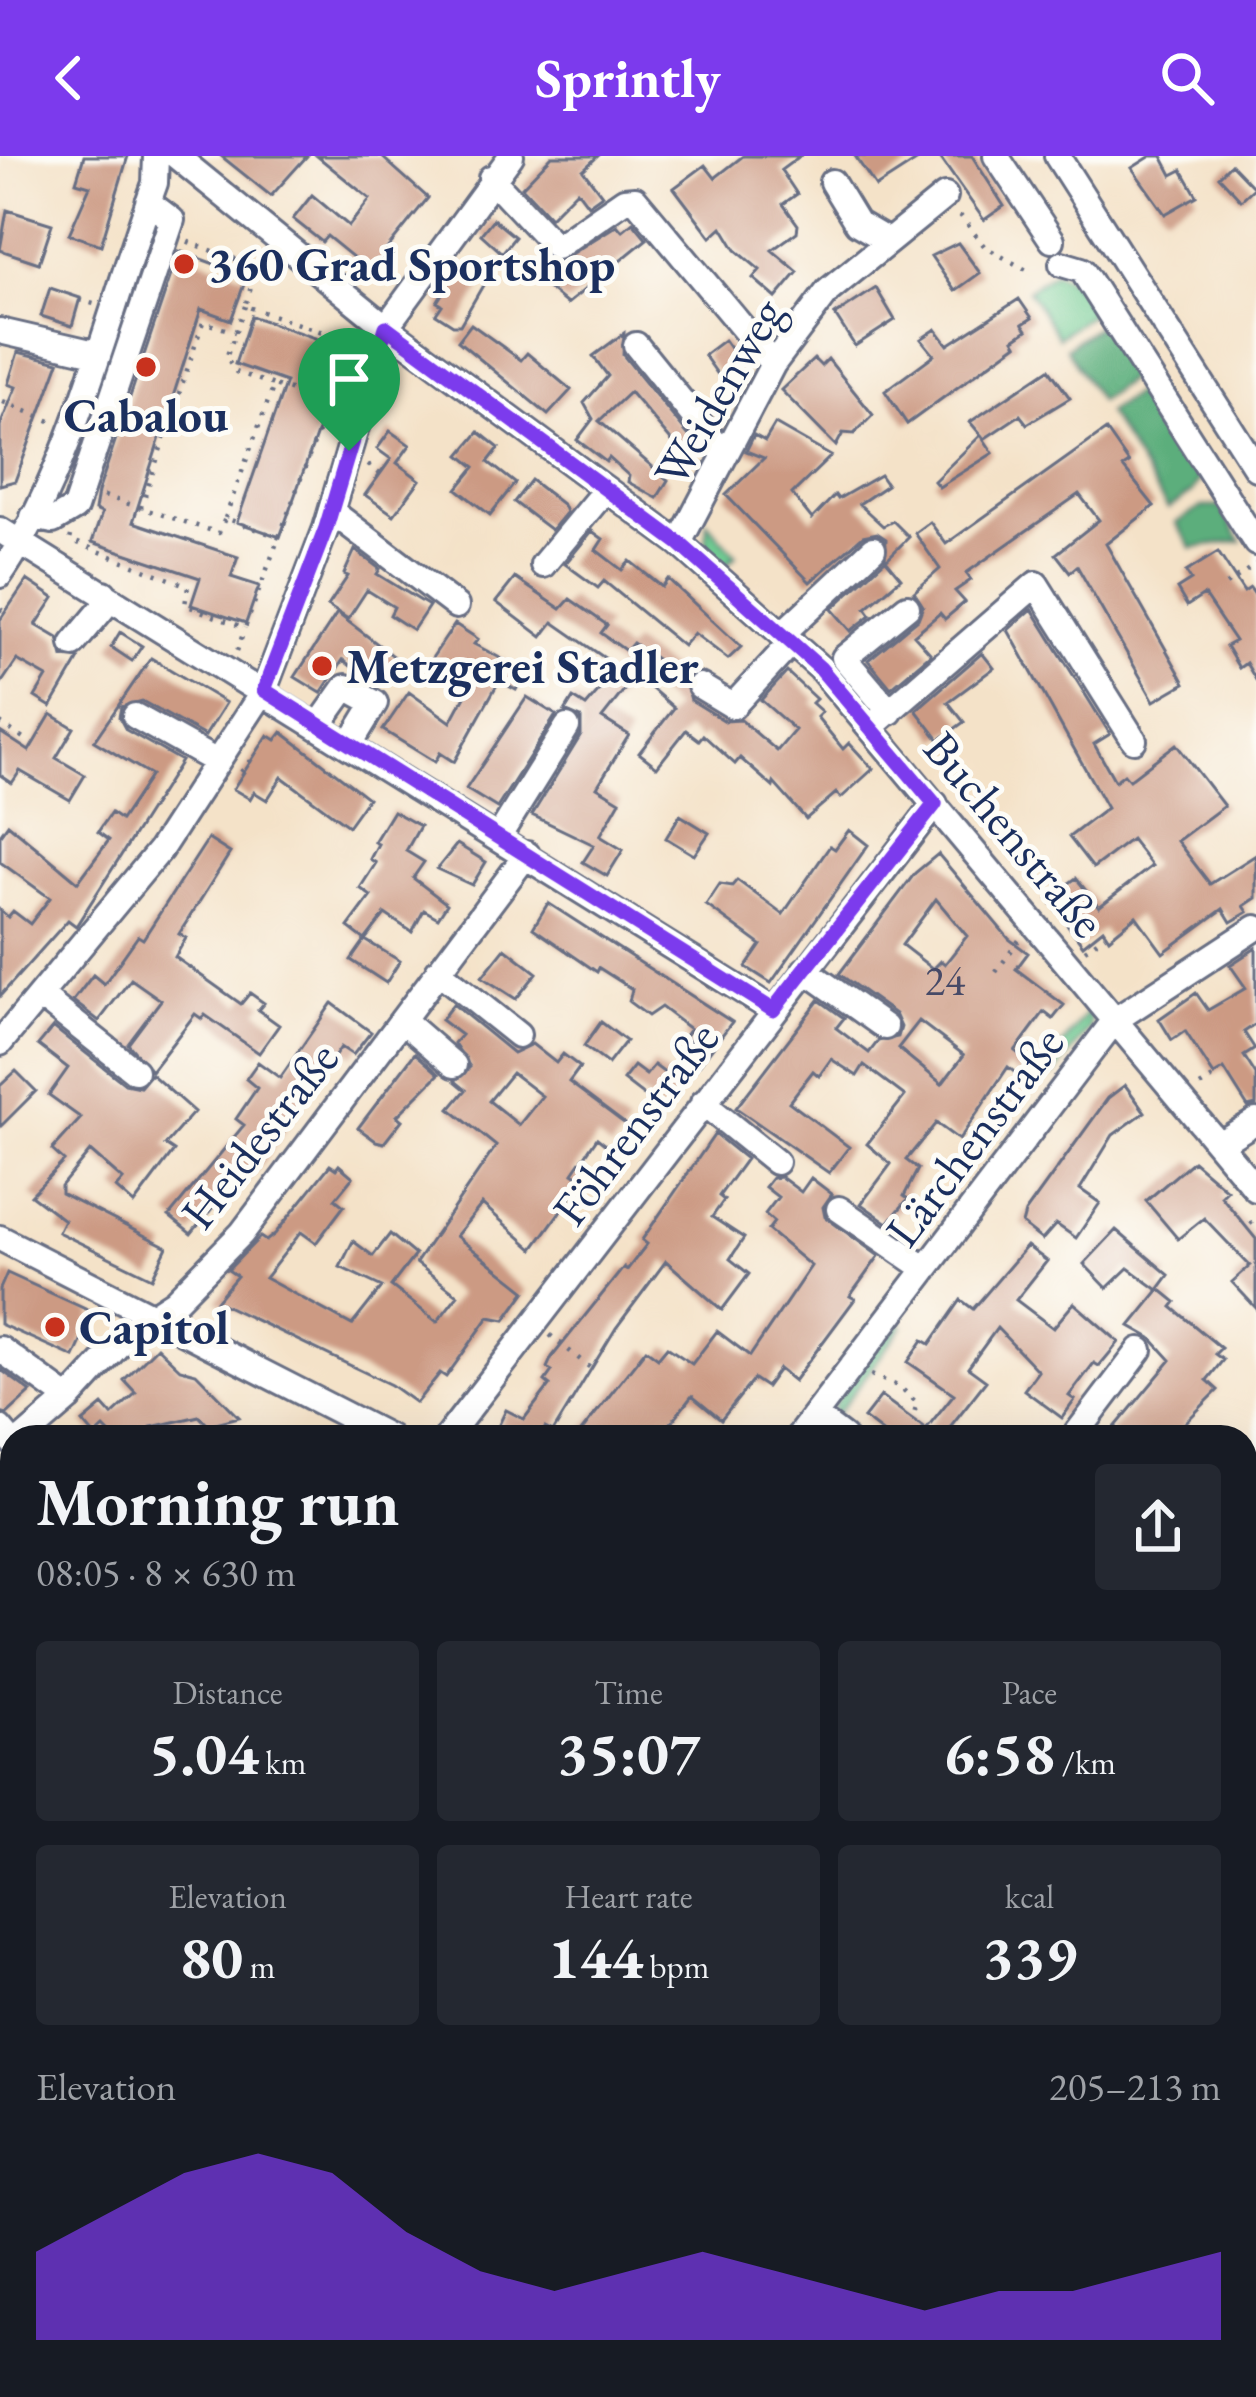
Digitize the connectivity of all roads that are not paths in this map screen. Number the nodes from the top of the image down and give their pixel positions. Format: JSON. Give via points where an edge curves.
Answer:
{"nodes":[{"id":1,"x":156,"y":156,"type":"edge"},
{"id":2,"x":176,"y":156,"type":"edge"},
{"id":3,"x":511,"y":156,"type":"edge"},
{"id":4,"x":996,"y":156,"type":"edge"},
{"id":5,"x":1057,"y":156,"type":"edge"},
{"id":6,"x":491,"y":178,"type":"junction"},
{"id":7,"x":832,"y":182,"type":"dead end"},
{"id":8,"x":945,"y":196,"type":"road end"},
{"id":9,"x":148,"y":202,"type":"junction"},
{"id":10,"x":886,"y":240,"type":"junction"},
{"id":11,"x":1052,"y":240,"type":"dead end"},
{"id":12,"x":1062,"y":264,"type":"dead end"},
{"id":13,"x":386,"y":327,"type":"junction"},
{"id":14,"x":0,"y":331,"type":"edge"},
{"id":15,"x":637,"y":345,"type":"dead end"},
{"id":16,"x":95,"y":353,"type":"junction"},
{"id":17,"x":773,"y":364,"type":"junction"},
{"id":18,"x":725,"y":455,"type":"junction"},
{"id":19,"x":1256,"y":468,"type":"edge"},
{"id":20,"x":606,"y":489,"type":"junction"},
{"id":21,"x":331,"y":511,"type":"junction"},
{"id":22,"x":33,"y":517,"type":"junction"},
{"id":23,"x":11,"y":537,"type":"edge"},
{"id":24,"x":679,"y":543,"type":"junction"},
{"id":25,"x":1256,"y":543,"type":"edge"},
{"id":26,"x":867,"y":547,"type":"dead end"},
{"id":27,"x":543,"y":565,"type":"dead end"},
{"id":28,"x":0,"y":575,"type":"edge"},
{"id":29,"x":104,"y":593,"type":"junction"},
{"id":30,"x":456,"y":606,"type":"dead end"},
{"id":31,"x":907,"y":607,"type":"dead end"},
{"id":32,"x":782,"y":634,"type":"junction"},
{"id":33,"x":73,"y":644,"type":"dead end"},
{"id":34,"x":835,"y":666,"type":"junction"},
{"id":35,"x":700,"y":686,"type":"dead end"},
{"id":36,"x":264,"y":690,"type":"junction"},
{"id":37,"x":135,"y":716,"type":"dead end"},
{"id":38,"x":881,"y":719,"type":"junction"},
{"id":39,"x":320,"y":725,"type":"junction"},
{"id":40,"x":567,"y":727,"type":"dead end"},
{"id":41,"x":1134,"y":740,"type":"dead end"},
{"id":42,"x":350,"y":744,"type":"junction"},
{"id":43,"x":229,"y":767,"type":"junction"},
{"id":44,"x":935,"y":804,"type":"junction"},
{"id":45,"x":499,"y":836,"type":"junction"},
{"id":46,"x":527,"y":854,"type":"junction"},
{"id":47,"x":1256,"y":928,"type":"edge"},
{"id":48,"x":805,"y":970,"type":"junction"},
{"id":49,"x":438,"y":971,"type":"junction"},
{"id":50,"x":43,"y":998,"type":"junction"},
{"id":51,"x":773,"y":1010,"type":"junction"},
{"id":52,"x":402,"y":1020,"type":"junction"},
{"id":53,"x":1114,"y":1020,"type":"junction"},
{"id":54,"x":885,"y":1027,"type":"dead end"},
{"id":55,"x":518,"y":1035,"type":"dead end"},
{"id":56,"x":0,"y":1043,"type":"edge"},
{"id":57,"x":454,"y":1065,"type":"dead end"},
{"id":58,"x":135,"y":1071,"type":"dead end"},
{"id":59,"x":703,"y":1103,"type":"junction"},
{"id":60,"x":1256,"y":1120,"type":"edge"},
{"id":61,"x":1219,"y":1144,"type":"junction"},
{"id":62,"x":776,"y":1162,"type":"dead end"},
{"id":63,"x":1256,"y":1189,"type":"edge"},
{"id":64,"x":839,"y":1209,"type":"dead end"},
{"id":65,"x":0,"y":1238,"type":"edge"},
{"id":66,"x":926,"y":1269,"type":"junction"},
{"id":67,"x":152,"y":1317,"type":"junction"},
{"id":68,"x":0,"y":1349,"type":"edge"},
{"id":69,"x":1140,"y":1350,"type":"dead end"},
{"id":70,"x":69,"y":1399,"type":"junction"},
{"id":71,"x":815,"y":1416,"type":"junction"},
{"id":72,"x":39,"y":1425,"type":"edge"},
{"id":73,"x":348,"y":1425,"type":"edge"},
{"id":74,"x":456,"y":1425,"type":"edge"},
{"id":75,"x":808,"y":1425,"type":"edge"},
{"id":76,"x":827,"y":1425,"type":"edge"},
{"id":77,"x":1083,"y":1425,"type":"edge"}],
"edges":[{"from":1,"to":9,"type":"street"},
{"from":2,"to":13,"type":"street","name":"Buchenstraße"},
{"from":3,"to":6,"type":"street"},
{"from":4,"to":11,"type":"street"},
{"from":5,"to":19,"type":"street"},
{"from":6,"to":13,"type":"street"},
{"from":6,"to":17,"type":"street","via":[[556,247],[635,199]]},
{"from":7,"to":10,"type":"street","via":[[857,223]]},
{"from":8,"to":10,"type":"street","name":"Weidenweg"},
{"from":9,"to":16,"type":"street"},
{"from":9,"to":22,"type":"street","via":[[172,220],[103,444],[76,508],[53,521]]},
{"from":10,"to":17,"type":"street","name":"Weidenweg","via":[[828,291]]},
{"from":12,"to":25,"type":"street","via":[[1082,270]]},
{"from":13,"to":20,"type":"street","name":"Buchenstraße"},
{"from":13,"to":21,"type":"street"},
{"from":14,"to":16,"type":"street"},
{"from":15,"to":18,"type":"street"},
{"from":16,"to":22,"type":"street"},
{"from":17,"to":18,"type":"street","name":"Weidenweg"},
{"from":18,"to":24,"type":"street","name":"Weidenweg"},
{"from":20,"to":24,"type":"street","name":"Buchenstraße"},
{"from":20,"to":27,"type":"street"},
{"from":21,"to":30,"type":"street"},
{"from":21,"to":36,"type":"street"},
{"from":22,"to":23,"type":"street"},
{"from":23,"to":28,"type":"street"},
{"from":23,"to":29,"type":"street"},
{"from":24,"to":32,"type":"street","name":"Buchenstraße"},
{"from":26,"to":32,"type":"street"},
{"from":29,"to":33,"type":"street","via":[[104,607]]},
{"from":29,"to":36,"type":"street"},
{"from":31,"to":34,"type":"street"},
{"from":32,"to":34,"type":"street","name":"Buchenstraße"},
{"from":32,"to":35,"type":"street","via":[[733,706]]},
{"from":34,"to":38,"type":"street","name":"Buchenstraße"},
{"from":36,"to":39,"type":"street"},
{"from":36,"to":43,"type":"street"},
{"from":37,"to":43,"type":"street"},
{"from":38,"to":41,"type":"street","via":[[1036,584]]},
{"from":38,"to":44,"type":"street","name":"Buchenstraße"},
{"from":39,"to":42,"type":"street"},
{"from":39,"to":42,"type":"street","via":[[346,687],[376,703]]},
{"from":40,"to":45,"type":"street"},
{"from":42,"to":45,"type":"street"},
{"from":43,"to":50,"type":"street"},
{"from":44,"to":48,"type":"street","name":"Föhrenstraße"},
{"from":44,"to":53,"type":"street","name":"Buchenstraße"},
{"from":45,"to":46,"type":"street"},
{"from":46,"to":49,"type":"street","name":"Heidestraße"},
{"from":46,"to":51,"type":"street"},
{"from":47,"to":53,"type":"street","name":"Lärchenstraße"},
{"from":48,"to":51,"type":"street","name":"Föhrenstraße"},
{"from":48,"to":54,"type":"street"},
{"from":49,"to":52,"type":"street","name":"Heidestraße"},
{"from":49,"to":55,"type":"street"},
{"from":50,"to":56,"type":"street"},
{"from":50,"to":58,"type":"street"},
{"from":51,"to":59,"type":"street","name":"Föhrenstraße"},
{"from":52,"to":57,"type":"street"},
{"from":52,"to":67,"type":"street","name":"Heidestraße","via":[[242,1233]]},
{"from":53,"to":61,"type":"street","name":"Buchenstraße"},
{"from":53,"to":66,"type":"street","name":"Lärchenstraße"},
{"from":59,"to":62,"type":"street"},
{"from":59,"to":74,"type":"street","name":"Föhrenstraße"},
{"from":60,"to":61,"type":"street"},
{"from":61,"to":63,"type":"street","name":"Buchenstraße"},
{"from":64,"to":66,"type":"street"},
{"from":65,"to":67,"type":"street"},
{"from":66,"to":71,"type":"street","name":"Lärchenstraße"},
{"from":67,"to":70,"type":"street","name":"Heidestraße"},
{"from":67,"to":73,"type":"street"},
{"from":68,"to":70,"type":"street"},
{"from":69,"to":77,"type":"street"},
{"from":70,"to":72,"type":"street","name":"Heidestraße"},
{"from":71,"to":75,"type":"street","name":"Lärchenstraße"},
{"from":71,"to":76,"type":"street"}]}
